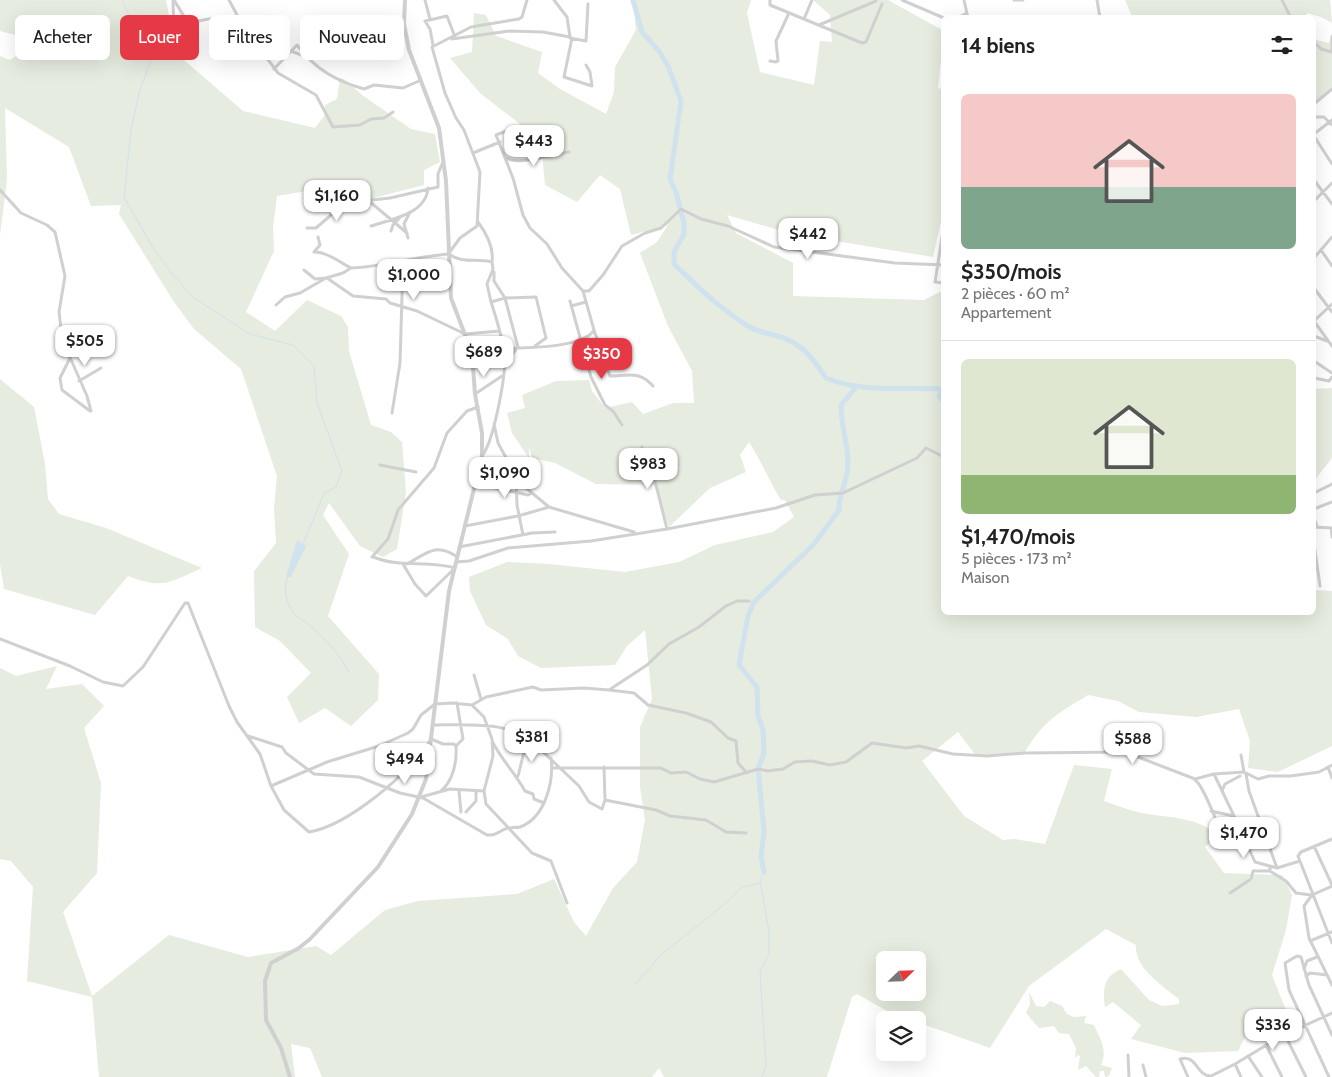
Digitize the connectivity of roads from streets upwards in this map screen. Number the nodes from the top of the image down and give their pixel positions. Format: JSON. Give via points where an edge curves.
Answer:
{"nodes":[{"id":1,"x":173,"y":0,"type":"edge"},
{"id":2,"x":229,"y":0,"type":"edge"},
{"id":3,"x":405,"y":0,"type":"edge"},
{"id":4,"x":425,"y":0,"type":"edge"},
{"id":5,"x":527,"y":0,"type":"edge"},
{"id":6,"x":554,"y":0,"type":"edge"},
{"id":7,"x":770,"y":0,"type":"edge"},
{"id":8,"x":812,"y":0,"type":"edge"},
{"id":9,"x":902,"y":0,"type":"edge"},
{"id":10,"x":965,"y":0,"type":"edge"},
{"id":11,"x":1014,"y":0,"type":"edge"},
{"id":12,"x":1023,"y":0,"type":"edge"},
{"id":13,"x":1097,"y":0,"type":"edge"},
{"id":14,"x":1282,"y":0,"type":"edge"},
{"id":15,"x":874,"y":1,"type":"edge"},
{"id":16,"x":883,"y":2,"type":"edge"},
{"id":17,"x":588,"y":4,"type":"dead end"},
{"id":18,"x":789,"y":13,"type":"junction"},
{"id":19,"x":967,"y":13,"type":"joint"},
{"id":20,"x":173,"y":15,"type":"edge"},
{"id":21,"x":237,"y":15,"type":"edge"},
{"id":22,"x":963,"y":15,"type":"edge"},
{"id":23,"x":1100,"y":15,"type":"edge"},
{"id":24,"x":1290,"y":15,"type":"edge"},
{"id":25,"x":941,"y":17,"type":"edge"},
{"id":26,"x":209,"y":19,"type":"edge"},
{"id":27,"x":430,"y":19,"type":"junction"},
{"id":28,"x":804,"y":19,"type":"junction"},
{"id":29,"x":819,"y":24,"type":"junction"},
{"id":30,"x":1332,"y":36,"type":"edge"},
{"id":31,"x":453,"y":38,"type":"junction"},
{"id":32,"x":571,"y":38,"type":"junction"},
{"id":33,"x":1316,"y":44,"type":"edge"},
{"id":34,"x":433,"y":46,"type":"junction"},
{"id":35,"x":300,"y":50,"type":"edge"},
{"id":36,"x":290,"y":51,"type":"joint"},
{"id":37,"x":1332,"y":52,"type":"edge"},
{"id":38,"x":300,"y":55,"type":"edge"},
{"id":39,"x":268,"y":60,"type":"edge"},
{"id":40,"x":282,"y":60,"type":"edge"},
{"id":41,"x":309,"y":60,"type":"edge"},
{"id":42,"x":770,"y":61,"type":"dead end"},
{"id":43,"x":586,"y":65,"type":"dead end"},
{"id":44,"x":274,"y":69,"type":"junction"},
{"id":45,"x":419,"y":81,"type":"junction"},
{"id":46,"x":1332,"y":89,"type":"edge"},
{"id":47,"x":1316,"y":102,"type":"edge"},
{"id":48,"x":392,"y":112,"type":"dead end"},
{"id":49,"x":1316,"y":117,"type":"edge"},
{"id":50,"x":1331,"y":122,"type":"edge"},
{"id":51,"x":509,"y":130,"type":"dead end"},
{"id":52,"x":1316,"y":133,"type":"edge"},
{"id":53,"x":1316,"y":138,"type":"edge"},
{"id":54,"x":500,"y":142,"type":"junction"},
{"id":55,"x":569,"y":152,"type":"dead end"},
{"id":56,"x":473,"y":153,"type":"junction"},
{"id":57,"x":506,"y":158,"type":"junction"},
{"id":58,"x":444,"y":161,"type":"junction"},
{"id":59,"x":1332,"y":164,"type":"edge"},
{"id":60,"x":1316,"y":183,"type":"edge"},
{"id":61,"x":1332,"y":183,"type":"edge"},
{"id":62,"x":446,"y":185,"type":"junction"},
{"id":63,"x":438,"y":187,"type":"junction"},
{"id":64,"x":428,"y":188,"type":"junction"},
{"id":65,"x":0,"y":190,"type":"edge"},
{"id":66,"x":1323,"y":192,"type":"junction"},
{"id":67,"x":1316,"y":199,"type":"edge"},
{"id":68,"x":368,"y":200,"type":"junction"},
{"id":69,"x":1332,"y":204,"type":"edge"},
{"id":70,"x":410,"y":212,"type":"junction"},
{"id":71,"x":401,"y":215,"type":"junction"},
{"id":72,"x":390,"y":220,"type":"junction"},
{"id":73,"x":478,"y":221,"type":"junction"},
{"id":74,"x":394,"y":223,"type":"junction"},
{"id":75,"x":371,"y":226,"type":"dead end"},
{"id":76,"x":307,"y":228,"type":"dead end"},
{"id":77,"x":391,"y":231,"type":"dead end"},
{"id":78,"x":318,"y":237,"type":"dead end"},
{"id":79,"x":1331,"y":240,"type":"edge"},
{"id":80,"x":941,"y":246,"type":"edge"},
{"id":81,"x":1320,"y":250,"type":"junction"},
{"id":82,"x":449,"y":254,"type":"junction"},
{"id":83,"x":1316,"y":255,"type":"edge"},
{"id":84,"x":403,"y":262,"type":"junction"},
{"id":85,"x":492,"y":262,"type":"junction"},
{"id":86,"x":937,"y":264,"type":"junction"},
{"id":87,"x":941,"y":264,"type":"edge"},
{"id":88,"x":1332,"y":266,"type":"edge"},
{"id":89,"x":351,"y":268,"type":"junction"},
{"id":90,"x":493,"y":269,"type":"junction"},
{"id":91,"x":304,"y":270,"type":"dead end"},
{"id":92,"x":326,"y":278,"type":"junction"},
{"id":93,"x":941,"y":283,"type":"edge"},
{"id":94,"x":1316,"y":291,"type":"edge"},
{"id":95,"x":583,"y":292,"type":"junction"},
{"id":96,"x":505,"y":298,"type":"junction"},
{"id":97,"x":570,"y":301,"type":"dead end"},
{"id":98,"x":491,"y":302,"type":"junction"},
{"id":99,"x":586,"y":302,"type":"junction"},
{"id":100,"x":1332,"y":304,"type":"edge"},
{"id":101,"x":276,"y":305,"type":"dead end"},
{"id":102,"x":403,"y":306,"type":"junction"},
{"id":103,"x":572,"y":306,"type":"junction"},
{"id":104,"x":1328,"y":307,"type":"junction"},
{"id":105,"x":1332,"y":312,"type":"edge"},
{"id":106,"x":1316,"y":319,"type":"edge"},
{"id":107,"x":1316,"y":324,"type":"edge"},
{"id":108,"x":594,"y":330,"type":"junction"},
{"id":109,"x":499,"y":331,"type":"junction"},
{"id":110,"x":463,"y":333,"type":"junction"},
{"id":111,"x":1316,"y":337,"type":"edge"},
{"id":112,"x":581,"y":339,"type":"junction"},
{"id":113,"x":1328,"y":341,"type":"junction"},
{"id":114,"x":536,"y":346,"type":"junction"},
{"id":115,"x":1332,"y":346,"type":"edge"},
{"id":116,"x":518,"y":347,"type":"junction"},
{"id":117,"x":504,"y":349,"type":"junction"},
{"id":118,"x":70,"y":358,"type":"junction"},
{"id":119,"x":504,"y":363,"type":"junction"},
{"id":120,"x":1316,"y":363,"type":"edge"},
{"id":121,"x":100,"y":368,"type":"dead end"},
{"id":122,"x":1332,"y":373,"type":"edge"},
{"id":123,"x":502,"y":376,"type":"junction"},
{"id":124,"x":1332,"y":377,"type":"edge"},
{"id":125,"x":1316,"y":378,"type":"edge"},
{"id":126,"x":79,"y":381,"type":"junction"},
{"id":127,"x":653,"y":386,"type":"dead end"},
{"id":128,"x":475,"y":394,"type":"junction"},
{"id":129,"x":478,"y":407,"type":"junction"},
{"id":130,"x":392,"y":412,"type":"dead end"},
{"id":131,"x":494,"y":424,"type":"junction"},
{"id":132,"x":622,"y":425,"type":"dead end"},
{"id":133,"x":642,"y":447,"type":"dead end"},
{"id":134,"x":482,"y":456,"type":"junction"},
{"id":135,"x":941,"y":456,"type":"edge"},
{"id":136,"x":380,"y":464,"type":"dead end"},
{"id":137,"x":416,"y":472,"type":"dead end"},
{"id":138,"x":516,"y":478,"type":"junction"},
{"id":139,"x":476,"y":484,"type":"junction"},
{"id":140,"x":1332,"y":484,"type":"edge"},
{"id":141,"x":516,"y":492,"type":"junction"},
{"id":142,"x":1316,"y":492,"type":"edge"},
{"id":143,"x":532,"y":493,"type":"junction"},
{"id":144,"x":1332,"y":502,"type":"edge"},
{"id":145,"x":549,"y":507,"type":"junction"},
{"id":146,"x":1316,"y":508,"type":"edge"},
{"id":147,"x":518,"y":516,"type":"junction"},
{"id":148,"x":464,"y":526,"type":"junction"},
{"id":149,"x":1316,"y":527,"type":"edge"},
{"id":150,"x":1331,"y":528,"type":"edge"},
{"id":151,"x":667,"y":529,"type":"junction"},
{"id":152,"x":650,"y":531,"type":"junction"},
{"id":153,"x":555,"y":532,"type":"dead end"},
{"id":154,"x":523,"y":535,"type":"junction"},
{"id":155,"x":1332,"y":537,"type":"edge"},
{"id":156,"x":458,"y":547,"type":"junction"},
{"id":157,"x":1316,"y":558,"type":"edge"},
{"id":158,"x":456,"y":559,"type":"junction"},
{"id":159,"x":405,"y":564,"type":"junction"},
{"id":160,"x":455,"y":568,"type":"junction"},
{"id":161,"x":1320,"y":586,"type":"dead end"},
{"id":162,"x":749,"y":601,"type":"dead end"},
{"id":163,"x":0,"y":639,"type":"edge"},
{"id":164,"x":474,"y":674,"type":"dead end"},
{"id":165,"x":609,"y":690,"type":"junction"},
{"id":166,"x":481,"y":699,"type":"junction"},
{"id":167,"x":435,"y":704,"type":"junction"},
{"id":168,"x":457,"y":704,"type":"junction"},
{"id":169,"x":472,"y":705,"type":"junction"},
{"id":170,"x":434,"y":725,"type":"junction"},
{"id":171,"x":461,"y":725,"type":"junction"},
{"id":172,"x":486,"y":727,"type":"junction"},
{"id":173,"x":247,"y":735,"type":"junction"},
{"id":174,"x":431,"y":740,"type":"junction"},
{"id":175,"x":492,"y":740,"type":"junction"},
{"id":176,"x":526,"y":744,"type":"junction"},
{"id":177,"x":456,"y":746,"type":"junction"},
{"id":178,"x":1241,"y":755,"type":"dead end"},
{"id":179,"x":551,"y":758,"type":"junction"},
{"id":180,"x":1330,"y":766,"type":"edge"},
{"id":181,"x":604,"y":767,"type":"junction"},
{"id":182,"x":552,"y":768,"type":"junction"},
{"id":183,"x":562,"y":768,"type":"junction"},
{"id":184,"x":308,"y":770,"type":"junction"},
{"id":185,"x":748,"y":773,"type":"junction"},
{"id":186,"x":1234,"y":773,"type":"junction"},
{"id":187,"x":1214,"y":774,"type":"junction"},
{"id":188,"x":1246,"y":774,"type":"junction"},
{"id":189,"x":1240,"y":776,"type":"junction"},
{"id":190,"x":518,"y":777,"type":"junction"},
{"id":191,"x":1332,"y":778,"type":"edge"},
{"id":192,"x":1195,"y":779,"type":"junction"},
{"id":193,"x":271,"y":786,"type":"junction"},
{"id":194,"x":387,"y":787,"type":"junction"},
{"id":195,"x":441,"y":791,"type":"junction"},
{"id":196,"x":459,"y":791,"type":"junction"},
{"id":197,"x":476,"y":791,"type":"junction"},
{"id":198,"x":484,"y":791,"type":"junction"},
{"id":199,"x":1222,"y":791,"type":"junction"},
{"id":200,"x":418,"y":798,"type":"junction"},
{"id":201,"x":604,"y":800,"type":"junction"},
{"id":202,"x":544,"y":802,"type":"junction"},
{"id":203,"x":1210,"y":811,"type":"junction"},
{"id":204,"x":461,"y":812,"type":"dead end"},
{"id":205,"x":466,"y":812,"type":"dead end"},
{"id":206,"x":1235,"y":817,"type":"junction"},
{"id":207,"x":508,"y":828,"type":"junction"},
{"id":208,"x":1263,"y":830,"type":"junction"},
{"id":209,"x":746,"y":833,"type":"dead end"},
{"id":210,"x":1225,"y":839,"type":"dead end"},
{"id":211,"x":1332,"y":839,"type":"edge"},
{"id":212,"x":1314,"y":846,"type":"junction"},
{"id":213,"x":1300,"y":861,"type":"junction"},
{"id":214,"x":1277,"y":868,"type":"junction"},
{"id":215,"x":1270,"y":870,"type":"junction"},
{"id":216,"x":1332,"y":885,"type":"edge"},
{"id":217,"x":1230,"y":893,"type":"dead end"},
{"id":218,"x":1312,"y":895,"type":"junction"},
{"id":219,"x":567,"y":903,"type":"dead end"},
{"id":220,"x":1332,"y":932,"type":"edge"},
{"id":221,"x":1327,"y":934,"type":"junction"},
{"id":222,"x":1310,"y":941,"type":"junction"},
{"id":223,"x":1332,"y":944,"type":"edge"},
{"id":224,"x":1317,"y":957,"type":"junction"},
{"id":225,"x":1304,"y":969,"type":"junction"},
{"id":226,"x":1306,"y":976,"type":"junction"},
{"id":227,"x":1327,"y":976,"type":"junction"},
{"id":228,"x":1332,"y":985,"type":"edge"},
{"id":229,"x":1332,"y":1013,"type":"edge"},
{"id":230,"x":1323,"y":1018,"type":"junction"},
{"id":231,"x":1305,"y":1026,"type":"junction"},
{"id":232,"x":1285,"y":1034,"type":"junction"},
{"id":233,"x":1332,"y":1035,"type":"edge"},
{"id":234,"x":1266,"y":1045,"type":"junction"},
{"id":235,"x":1128,"y":1055,"type":"dead end"},
{"id":236,"x":1248,"y":1056,"type":"junction"},
{"id":237,"x":1235,"y":1064,"type":"junction"},
{"id":238,"x":1143,"y":1065,"type":"dead end"},
{"id":239,"x":1214,"y":1076,"type":"edge"},
{"id":240,"x":290,"y":1077,"type":"edge"},
{"id":241,"x":1129,"y":1077,"type":"edge"},
{"id":242,"x":1146,"y":1077,"type":"edge"},
{"id":243,"x":1188,"y":1077,"type":"edge"},
{"id":244,"x":1208,"y":1077,"type":"edge"},
{"id":245,"x":1241,"y":1077,"type":"edge"},
{"id":246,"x":1262,"y":1077,"type":"edge"},
{"id":247,"x":1282,"y":1077,"type":"edge"},
{"id":248,"x":1306,"y":1077,"type":"edge"},
{"id":249,"x":1329,"y":1077,"type":"edge"}],
"edges":[{"from":1,"to":20,"type":"street"},
{"from":1,"to":26,"type":"street","via":[[185,18],[195,22]]},
{"from":2,"to":21,"type":"street"},
{"from":3,"to":45,"type":"street","via":[[406,37]]},
{"from":4,"to":27,"type":"street"},
{"from":5,"to":31,"type":"street","via":[[519,20],[471,27]]},
{"from":6,"to":32,"type":"street","via":[[567,17]]},
{"from":7,"to":18,"type":"street","via":[[770,5]]},
{"from":8,"to":28,"type":"street"},
{"from":9,"to":25,"type":"street"},
{"from":10,"to":19,"type":"street"},
{"from":11,"to":12,"type":"street"},
{"from":13,"to":23,"type":"street"},
{"from":14,"to":24,"type":"street"},
{"from":15,"to":16,"type":"street"},
{"from":15,"to":29,"type":"street"},
{"from":16,"to":29,"type":"street","via":[[866,42],[856,42]]},
{"from":17,"to":32,"type":"street","via":[[586,41]]},
{"from":18,"to":28,"type":"street"},
{"from":18,"to":42,"type":"street","via":[[776,41],[777,62]]},
{"from":19,"to":22,"type":"street"},
{"from":27,"to":31,"type":"street","via":[[447,16]]},
{"from":27,"to":34,"type":"street","via":[[425,21]]},
{"from":28,"to":29,"type":"street"},
{"from":30,"to":37,"type":"street"},
{"from":31,"to":32,"type":"street","via":[[509,31],[543,32]]},
{"from":31,"to":34,"type":"street"},
{"from":32,"to":43,"type":"street","via":[[564,77],[592,86]]},
{"from":33,"to":37,"type":"street"},
{"from":34,"to":56,"type":"street","via":[[445,93]]},
{"from":35,"to":36,"type":"street","via":[[297,45]]},
{"from":36,"to":38,"type":"street"},
{"from":39,"to":44,"type":"street"},
{"from":40,"to":44,"type":"street"},
{"from":41,"to":45,"type":"street","via":[[324,73],[364,89],[374,85],[402,88]]},
{"from":44,"to":48,"type":"street","via":[[318,97],[333,127],[360,125],[371,119],[384,118]]},
{"from":45,"to":58,"type":"street","via":[[439,128]]},
{"from":46,"to":47,"type":"street"},
{"from":49,"to":50,"type":"street"},
{"from":50,"to":52,"type":"street"},
{"from":51,"to":54,"type":"street","via":[[496,135]]},
{"from":53,"to":59,"type":"street"},
{"from":54,"to":56,"type":"street"},
{"from":54,"to":57,"type":"street"},
{"from":55,"to":57,"type":"street","via":[[520,160],[508,161]]},
{"from":56,"to":73,"type":"street","via":[[480,172]]},
{"from":57,"to":95,"type":"street","via":[[518,202],[528,224]]},
{"from":58,"to":62,"type":"street"},
{"from":58,"to":63,"type":"street","via":[[438,174]]},
{"from":60,"to":66,"type":"street"},
{"from":61,"to":66,"type":"street"},
{"from":62,"to":63,"type":"street"},
{"from":62,"to":82,"type":"street"},
{"from":63,"to":64,"type":"street"},
{"from":64,"to":68,"type":"street"},
{"from":64,"to":70,"type":"street","via":[[426,200],[420,208]]},
{"from":65,"to":118,"type":"street","via":[[21,213],[55,232],[65,276],[60,318]]},
{"from":66,"to":67,"type":"street"},
{"from":66,"to":69,"type":"street"},
{"from":68,"to":72,"type":"street","via":[[381,208]]},
{"from":68,"to":76,"type":"street","via":[[345,204],[316,228]]},
{"from":70,"to":71,"type":"street"},
{"from":70,"to":74,"type":"street","via":[[404,224],[407,236]]},
{"from":71,"to":72,"type":"street"},
{"from":71,"to":74,"type":"street"},
{"from":72,"to":74,"type":"street"},
{"from":72,"to":75,"type":"street"},
{"from":73,"to":82,"type":"street"},
{"from":73,"to":85,"type":"street","via":[[489,240]]},
{"from":74,"to":77,"type":"street"},
{"from":78,"to":89,"type":"street","via":[[320,245],[314,252],[322,252]]},
{"from":79,"to":81,"type":"street"},
{"from":80,"to":86,"type":"street"},
{"from":81,"to":83,"type":"street"},
{"from":81,"to":88,"type":"street"},
{"from":82,"to":84,"type":"street","via":[[434,254]]},
{"from":82,"to":85,"type":"street","via":[[457,260]]},
{"from":82,"to":110,"type":"street","via":[[451,298]]},
{"from":84,"to":89,"type":"street"},
{"from":84,"to":102,"type":"street"},
{"from":85,"to":90,"type":"street"},
{"from":86,"to":87,"type":"street"},
{"from":86,"to":93,"type":"street","via":[[935,282]]},
{"from":86,"to":95,"type":"street","via":[[895,263],[774,247],[728,226],[679,210],[661,228],[622,246],[596,284]]},
{"from":89,"to":92,"type":"street"},
{"from":90,"to":96,"type":"street","via":[[494,281]]},
{"from":90,"to":98,"type":"street","via":[[487,284]]},
{"from":91,"to":92,"type":"street","via":[[315,279]]},
{"from":92,"to":101,"type":"street"},
{"from":92,"to":102,"type":"street","via":[[353,296],[386,299]]},
{"from":94,"to":104,"type":"street"},
{"from":95,"to":99,"type":"street"},
{"from":96,"to":98,"type":"street"},
{"from":96,"to":114,"type":"street","via":[[536,297],[546,338]]},
{"from":96,"to":116,"type":"street"},
{"from":97,"to":103,"type":"street"},
{"from":98,"to":109,"type":"street"},
{"from":99,"to":103,"type":"street"},
{"from":99,"to":108,"type":"street"},
{"from":100,"to":104,"type":"street"},
{"from":102,"to":110,"type":"street"},
{"from":102,"to":130,"type":"street","via":[[400,363]]},
{"from":103,"to":112,"type":"street"},
{"from":104,"to":105,"type":"street"},
{"from":104,"to":106,"type":"street"},
{"from":107,"to":113,"type":"street"},
{"from":108,"to":112,"type":"street"},
{"from":108,"to":127,"type":"street","via":[[610,376],[633,372]]},
{"from":109,"to":110,"type":"street","via":[[478,335]]},
{"from":109,"to":117,"type":"street"},
{"from":110,"to":128,"type":"street","via":[[472,353]]},
{"from":111,"to":113,"type":"street"},
{"from":112,"to":114,"type":"street","via":[[555,346]]},
{"from":112,"to":132,"type":"street","via":[[591,377],[602,401],[613,410]]},
{"from":113,"to":115,"type":"street"},
{"from":114,"to":116,"type":"street"},
{"from":116,"to":117,"type":"street"},
{"from":116,"to":119,"type":"street"},
{"from":117,"to":119,"type":"street"},
{"from":118,"to":126,"type":"street"},
{"from":118,"to":126,"type":"street","via":[[60,378],[62,390],[91,411]]},
{"from":119,"to":123,"type":"street"},
{"from":120,"to":122,"type":"street"},
{"from":121,"to":126,"type":"street"},
{"from":123,"to":128,"type":"street"},
{"from":123,"to":131,"type":"street"},
{"from":124,"to":125,"type":"street","via":[[1329,381]]},
{"from":128,"to":129,"type":"street"},
{"from":129,"to":134,"type":"street"},
{"from":129,"to":159,"type":"street","via":[[467,412],[447,433],[434,468],[398,510],[388,539],[372,557]]},
{"from":131,"to":134,"type":"street","via":[[487,450]]},
{"from":131,"to":138,"type":"street","via":[[498,443]]},
{"from":133,"to":151,"type":"street","via":[[655,481]]},
{"from":134,"to":139,"type":"street"},
{"from":135,"to":151,"type":"street","via":[[926,448],[917,458],[843,493],[815,495],[776,508]]},
{"from":136,"to":137,"type":"street"},
{"from":138,"to":141,"type":"street"},
{"from":138,"to":143,"type":"street"},
{"from":139,"to":141,"type":"street"},
{"from":139,"to":148,"type":"street"},
{"from":140,"to":142,"type":"street"},
{"from":141,"to":143,"type":"street"},
{"from":141,"to":147,"type":"street"},
{"from":143,"to":145,"type":"street"},
{"from":144,"to":146,"type":"street"},
{"from":145,"to":147,"type":"street"},
{"from":145,"to":152,"type":"street","via":[[633,532]]},
{"from":147,"to":148,"type":"street"},
{"from":147,"to":154,"type":"street"},
{"from":148,"to":156,"type":"street"},
{"from":149,"to":150,"type":"street"},
{"from":150,"to":155,"type":"street"},
{"from":151,"to":152,"type":"street"},
{"from":152,"to":158,"type":"street","via":[[591,541],[514,547],[472,560]]},
{"from":153,"to":154,"type":"street"},
{"from":154,"to":156,"type":"street"},
{"from":156,"to":158,"type":"street"},
{"from":157,"to":161,"type":"street"},
{"from":158,"to":159,"type":"street","via":[[441,548]]},
{"from":158,"to":160,"type":"street"},
{"from":159,"to":160,"type":"street"},
{"from":159,"to":160,"type":"street","via":[[415,584],[426,596]]},
{"from":160,"to":167,"type":"street","via":[[448,591]]},
{"from":162,"to":165,"type":"street","via":[[737,601],[721,609]]},
{"from":163,"to":173,"type":"street","via":[[103,682],[123,686],[136,676],[188,603],[229,706]]},
{"from":164,"to":166,"type":"street"},
{"from":165,"to":166,"type":"street","via":[[541,690],[533,687]]},
{"from":165,"to":185,"type":"street","via":[[634,693],[648,705],[711,722],[736,741],[738,763]]},
{"from":166,"to":169,"type":"street"},
{"from":167,"to":168,"type":"street"},
{"from":167,"to":170,"type":"street"},
{"from":167,"to":184,"type":"street","via":[[421,715],[408,734]]},
{"from":168,"to":169,"type":"street"},
{"from":168,"to":171,"type":"street"},
{"from":169,"to":172,"type":"street","via":[[484,717]]},
{"from":170,"to":171,"type":"street"},
{"from":170,"to":174,"type":"street"},
{"from":171,"to":172,"type":"street"},
{"from":171,"to":177,"type":"street","via":[[463,739]]},
{"from":172,"to":175,"type":"street"},
{"from":172,"to":176,"type":"street","via":[[515,731]]},
{"from":173,"to":184,"type":"street","via":[[277,744]]},
{"from":173,"to":193,"type":"street","via":[[260,754]]},
{"from":174,"to":177,"type":"street"},
{"from":174,"to":194,"type":"street","via":[[403,775]]},
{"from":174,"to":200,"type":"street","via":[[426,779]]},
{"from":175,"to":190,"type":"street"},
{"from":175,"to":198,"type":"street","via":[[493,756]]},
{"from":176,"to":179,"type":"street"},
{"from":176,"to":190,"type":"street"},
{"from":177,"to":195,"type":"street","via":[[449,785]]},
{"from":178,"to":188,"type":"street"},
{"from":179,"to":182,"type":"street"},
{"from":179,"to":183,"type":"street"},
{"from":180,"to":188,"type":"street","via":[[1319,772],[1258,779]]},
{"from":180,"to":191,"type":"street"},
{"from":181,"to":183,"type":"street"},
{"from":181,"to":185,"type":"street","via":[[661,768],[671,773],[686,772],[714,782]]},
{"from":181,"to":201,"type":"street"},
{"from":182,"to":183,"type":"street"},
{"from":182,"to":202,"type":"street"},
{"from":183,"to":201,"type":"street","via":[[589,802],[602,809]]},
{"from":184,"to":193,"type":"street"},
{"from":184,"to":194,"type":"street","via":[[324,776],[359,777]]},
{"from":185,"to":192,"type":"street","via":[[758,769],[783,769],[801,762],[830,765],[846,762],[872,743],[987,756],[1125,752]]},
{"from":186,"to":187,"type":"street"},
{"from":186,"to":188,"type":"street"},
{"from":186,"to":189,"type":"street"},
{"from":187,"to":192,"type":"street"},
{"from":187,"to":199,"type":"street"},
{"from":188,"to":189,"type":"street"},
{"from":188,"to":208,"type":"street"},
{"from":189,"to":199,"type":"street","via":[[1225,784]]},
{"from":190,"to":202,"type":"street","via":[[525,791]]},
{"from":192,"to":203,"type":"street","via":[[1200,783]]},
{"from":193,"to":194,"type":"street","via":[[284,810],[309,832],[347,818]]},
{"from":194,"to":200,"type":"street"},
{"from":195,"to":196,"type":"street"},
{"from":195,"to":200,"type":"street"},
{"from":196,"to":197,"type":"street"},
{"from":196,"to":204,"type":"street"},
{"from":197,"to":198,"type":"street"},
{"from":197,"to":205,"type":"street","via":[[476,801]]},
{"from":198,"to":207,"type":"street","via":[[486,804]]},
{"from":199,"to":206,"type":"street"},
{"from":200,"to":207,"type":"street","via":[[487,835],[494,836]]},
{"from":200,"to":240,"type":"street","via":[[412,814],[378,867],[310,939],[272,963],[266,974],[266,1020],[281,1048]]},
{"from":201,"to":209,"type":"street","via":[[656,810],[670,816],[706,820],[726,832]]},
{"from":202,"to":207,"type":"street","via":[[535,817],[519,827]]},
{"from":203,"to":206,"type":"street"},
{"from":203,"to":210,"type":"street"},
{"from":206,"to":208,"type":"street"},
{"from":206,"to":215,"type":"street","via":[[1255,862]]},
{"from":207,"to":219,"type":"street","via":[[532,853],[551,861]]},
{"from":208,"to":214,"type":"street"},
{"from":211,"to":212,"type":"street"},
{"from":212,"to":213,"type":"street","via":[[1298,854]]},
{"from":212,"to":216,"type":"street"},
{"from":213,"to":214,"type":"street"},
{"from":213,"to":218,"type":"street"},
{"from":214,"to":215,"type":"street"},
{"from":215,"to":217,"type":"street","via":[[1253,870],[1251,878]]},
{"from":215,"to":218,"type":"street","via":[[1296,893]]},
{"from":216,"to":218,"type":"street"},
{"from":218,"to":221,"type":"street"},
{"from":218,"to":222,"type":"street","via":[[1304,906]]},
{"from":220,"to":221,"type":"street"},
{"from":221,"to":222,"type":"street"},
{"from":221,"to":223,"type":"street"},
{"from":222,"to":224,"type":"street"},
{"from":224,"to":225,"type":"street","via":[[1307,961]]},
{"from":224,"to":227,"type":"street"},
{"from":225,"to":226,"type":"street"},
{"from":225,"to":231,"type":"street","via":[[1300,956],[1285,963],[1289,990]]},
{"from":226,"to":227,"type":"street","via":[[1310,973]]},
{"from":226,"to":230,"type":"street"},
{"from":227,"to":228,"type":"street"},
{"from":229,"to":230,"type":"street"},
{"from":230,"to":231,"type":"street"},
{"from":230,"to":233,"type":"street"},
{"from":231,"to":232,"type":"street"},
{"from":231,"to":249,"type":"street"},
{"from":232,"to":234,"type":"street"},
{"from":232,"to":248,"type":"street"},
{"from":234,"to":236,"type":"street"},
{"from":234,"to":247,"type":"street"},
{"from":235,"to":241,"type":"street"},
{"from":236,"to":237,"type":"street"},
{"from":236,"to":246,"type":"street"},
{"from":237,"to":239,"type":"street"},
{"from":237,"to":245,"type":"street"},
{"from":238,"to":242,"type":"street"},
{"from":239,"to":243,"type":"street","via":[[1203,1074],[1190,1059],[1180,1059]]},
{"from":239,"to":244,"type":"street"}]}
